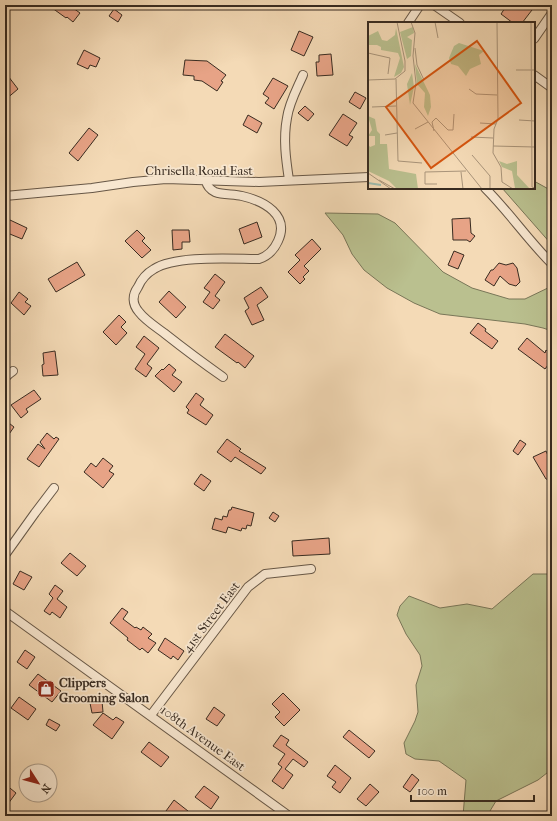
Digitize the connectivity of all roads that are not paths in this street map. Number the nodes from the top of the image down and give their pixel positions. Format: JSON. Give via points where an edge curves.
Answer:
{"nodes":[{"id":1,"x":420,"y":5,"type":"edge"},
{"id":2,"x":434,"y":5,"type":"edge"},
{"id":3,"x":552,"y":13,"type":"edge"},
{"id":4,"x":409,"y":22,"type":"edge"},
{"id":5,"x":459,"y":22,"type":"edge"},
{"id":6,"x":535,"y":38,"type":"edge"},
{"id":7,"x":303,"y":74,"type":"dead end"},
{"id":8,"x":535,"y":76,"type":"edge"},
{"id":9,"x":552,"y":88,"type":"edge"},
{"id":10,"x":368,"y":177,"type":"edge"},
{"id":11,"x":206,"y":180,"type":"junction"},
{"id":12,"x":289,"y":180,"type":"junction"},
{"id":13,"x":486,"y":189,"type":"edge"},
{"id":14,"x":5,"y":196,"type":"edge"},
{"id":15,"x":552,"y":264,"type":"edge"},
{"id":16,"x":13,"y":371,"type":"dead end"},
{"id":17,"x":223,"y":377,"type":"dead end"},
{"id":18,"x":5,"y":378,"type":"edge"},
{"id":19,"x":54,"y":488,"type":"dead end"},
{"id":20,"x":5,"y":555,"type":"edge"},
{"id":21,"x":311,"y":569,"type":"dead end"},
{"id":22,"x":5,"y":611,"type":"edge"},
{"id":23,"x":151,"y":715,"type":"junction"},
{"id":24,"x":290,"y":816,"type":"edge"}],
"edges":[{"from":1,"to":4,"type":"street"},
{"from":2,"to":5,"type":"street"},
{"from":3,"to":6,"type":"street"},
{"from":7,"to":12,"type":"street","via":[[287,118],[285,146]]},
{"from":8,"to":9,"type":"street"},
{"from":10,"to":12,"type":"street","name":"Chrisella Road East"},
{"from":11,"to":12,"type":"street","name":"Chrisella Road East"},
{"from":11,"to":14,"type":"street","name":"Chrisella Road East","via":[[133,182]]},
{"from":11,"to":17,"type":"street","via":[[208,187],[216,192],[242,196],[273,211],[281,222],[281,233],[276,245],[268,255],[259,259],[182,261],[154,268],[140,284],[133,300],[139,312],[150,323]]},
{"from":13,"to":15,"type":"street"},
{"from":16,"to":18,"type":"street"},
{"from":19,"to":20,"type":"street"},
{"from":21,"to":23,"type":"street","name":"41st Street East","via":[[265,574],[248,587]]},
{"from":22,"to":23,"type":"street","name":"108th Avenue East"},
{"from":23,"to":24,"type":"street","name":"108th Avenue East"}]}
